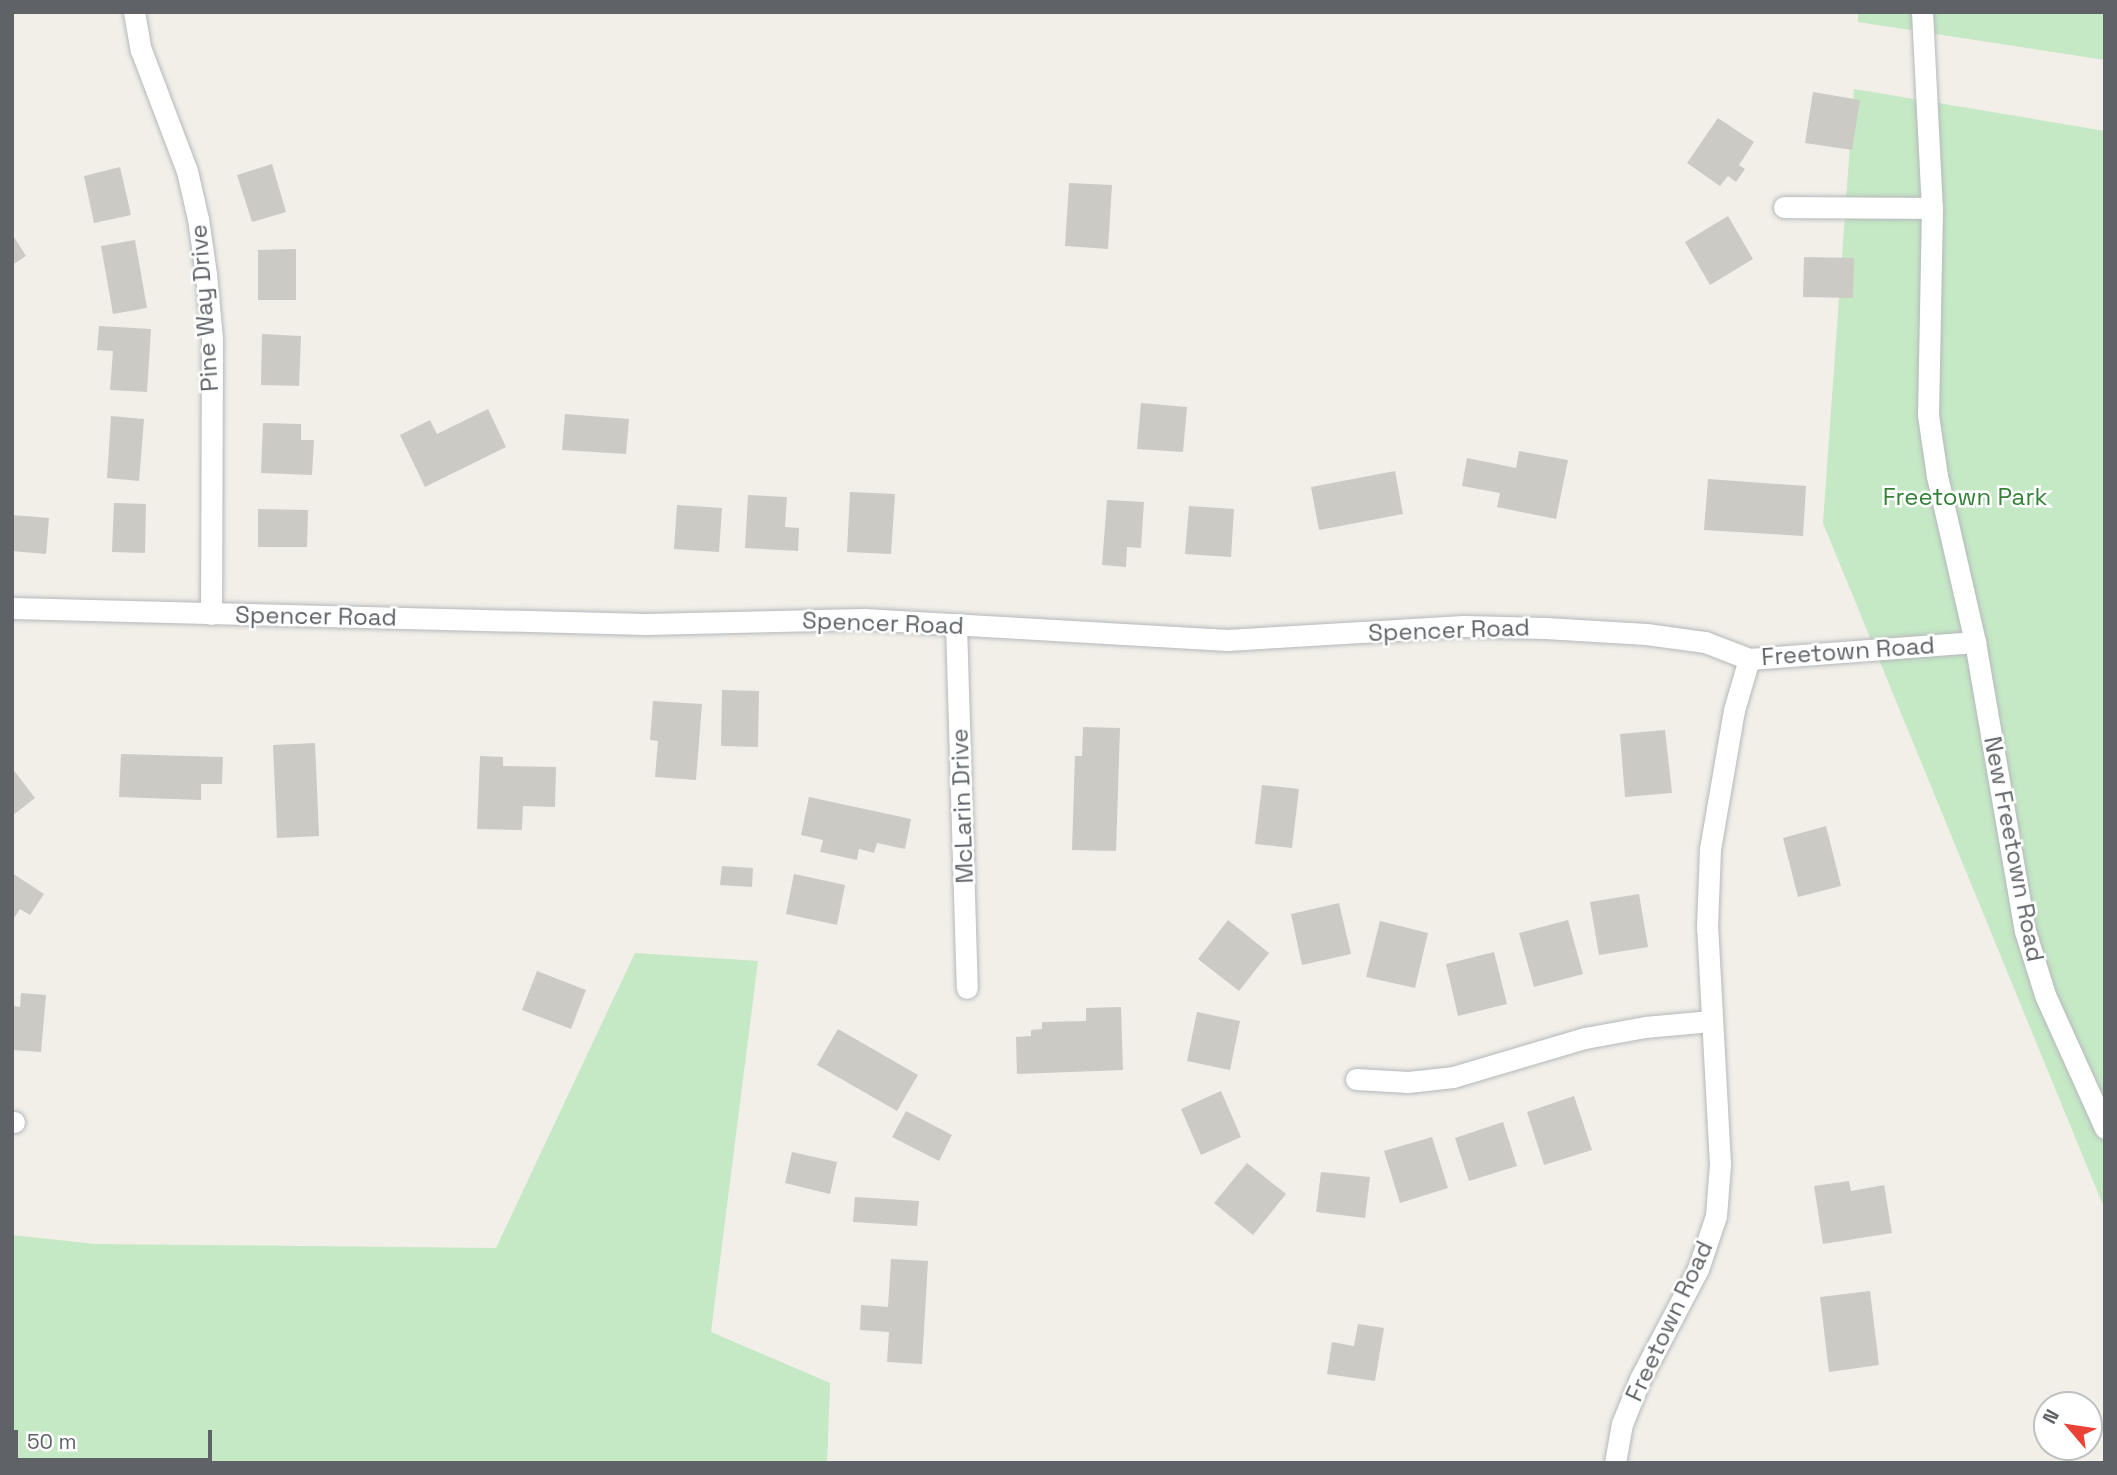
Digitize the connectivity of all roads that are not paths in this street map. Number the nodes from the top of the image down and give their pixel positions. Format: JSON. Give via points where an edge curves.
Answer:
{"nodes":[{"id":1,"x":134,"y":12,"type":"edge"},
{"id":2,"x":1922,"y":12,"type":"edge"},
{"id":3,"x":1784,"y":206,"type":"dead end"},
{"id":4,"x":1932,"y":208,"type":"junction"},
{"id":5,"x":12,"y":608,"type":"edge"},
{"id":6,"x":211,"y":614,"type":"junction"},
{"id":7,"x":956,"y":624,"type":"junction"},
{"id":8,"x":1975,"y":642,"type":"junction"},
{"id":9,"x":1749,"y":659,"type":"junction"},
{"id":10,"x":967,"y":988,"type":"dead end"},
{"id":11,"x":1711,"y":1021,"type":"junction"},
{"id":12,"x":1356,"y":1079,"type":"dead end"},
{"id":13,"x":2105,"y":1128,"type":"edge"},
{"id":14,"x":1615,"y":1463,"type":"edge"}],
"edges":[{"from":1,"to":6,"type":"street","name":"Pine Way Drive","via":[[141,50],[187,171],[206,274],[212,340]]},
{"from":2,"to":4,"type":"street"},
{"from":3,"to":4,"type":"street"},
{"from":4,"to":8,"type":"street","via":[[1928,415],[1937,476]]},
{"from":5,"to":6,"type":"street","name":"Spencer Road"},
{"from":6,"to":7,"type":"street","name":"Spencer Road","via":[[646,624],[864,619]]},
{"from":7,"to":9,"type":"street","name":"Spencer Road","via":[[1227,640],[1464,626],[1545,628],[1705,642]]},
{"from":7,"to":10,"type":"street","name":"McLarin Drive"},
{"from":8,"to":9,"type":"street","name":"Freetown Road"},
{"from":8,"to":13,"type":"street","name":"New Freetown Road","via":[[2025,931],[2045,995]]},
{"from":9,"to":11,"type":"street","name":"Freetown Road","via":[[1734,710],[1710,849]]},
{"from":11,"to":12,"type":"street","via":[[1585,1038],[1453,1077],[1408,1082]]},
{"from":11,"to":14,"type":"street","name":"Freetown Road","via":[[1720,1164],[1716,1216],[1698,1269],[1622,1424]]}]}
